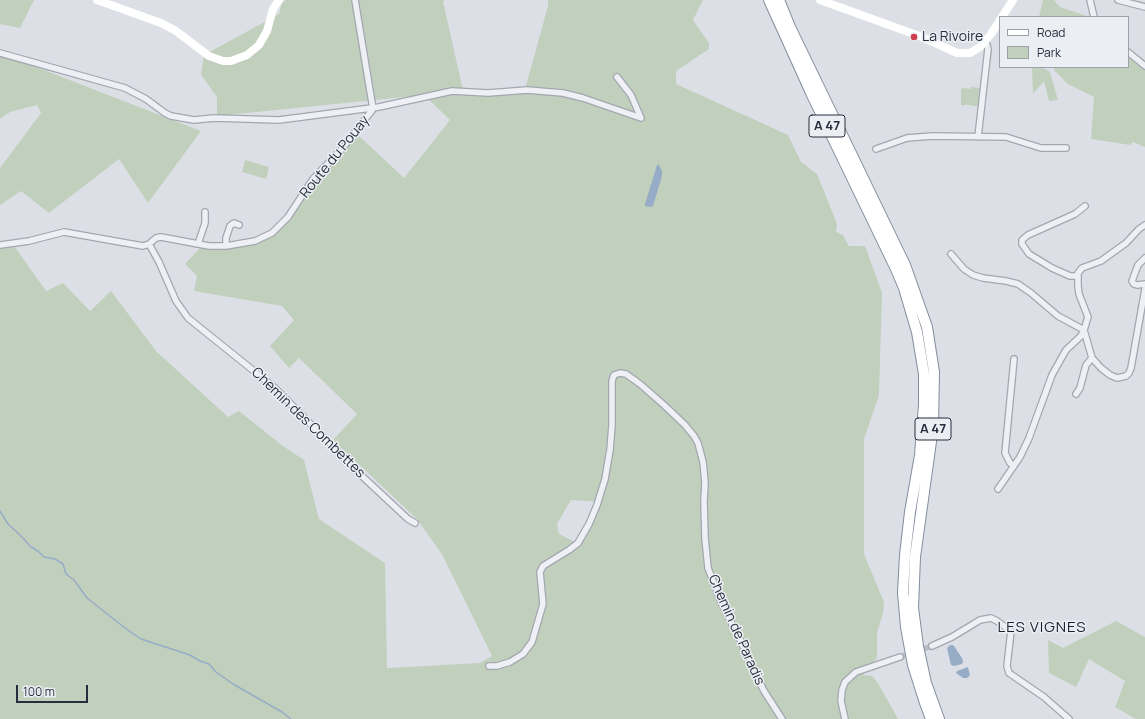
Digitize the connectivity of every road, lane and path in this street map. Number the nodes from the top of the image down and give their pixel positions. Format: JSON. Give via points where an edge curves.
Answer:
{"nodes":[{"id":1,"x":97,"y":0,"type":"edge"},
{"id":2,"x":279,"y":0,"type":"edge"},
{"id":3,"x":355,"y":0,"type":"edge"},
{"id":4,"x":769,"y":0,"type":"edge"},
{"id":5,"x":779,"y":0,"type":"edge"},
{"id":6,"x":820,"y":0,"type":"edge"},
{"id":7,"x":1013,"y":0,"type":"edge"},
{"id":8,"x":1090,"y":0,"type":"edge"},
{"id":9,"x":1118,"y":0,"type":"edge"},
{"id":10,"x":1145,"y":7,"type":"edge"},
{"id":11,"x":1003,"y":16,"type":"edge"},
{"id":12,"x":1094,"y":16,"type":"edge"},
{"id":13,"x":999,"y":21,"type":"edge"},
{"id":14,"x":985,"y":42,"type":"junction"},
{"id":15,"x":0,"y":53,"type":"edge"},
{"id":16,"x":1129,"y":53,"type":"edge"},
{"id":17,"x":1145,"y":66,"type":"edge"},
{"id":18,"x":617,"y":77,"type":"dead end"},
{"id":19,"x":373,"y":106,"type":"junction"},
{"id":20,"x":978,"y":136,"type":"junction"},
{"id":21,"x":1066,"y":148,"type":"dead end"},
{"id":22,"x":876,"y":149,"type":"dead end"},
{"id":23,"x":1085,"y":206,"type":"dead end"},
{"id":24,"x":205,"y":212,"type":"dead end"},
{"id":25,"x":239,"y":225,"type":"dead end"},
{"id":26,"x":1145,"y":225,"type":"edge"},
{"id":27,"x":149,"y":244,"type":"junction"},
{"id":28,"x":198,"y":244,"type":"junction"},
{"id":29,"x":0,"y":245,"type":"edge"},
{"id":30,"x":226,"y":246,"type":"junction"},
{"id":31,"x":951,"y":254,"type":"dead end"},
{"id":32,"x":1145,"y":258,"type":"edge"},
{"id":33,"x":1078,"y":276,"type":"junction"},
{"id":34,"x":1145,"y":284,"type":"edge"},
{"id":35,"x":1145,"y":289,"type":"edge"},
{"id":36,"x":1084,"y":330,"type":"junction"},
{"id":37,"x":1092,"y":358,"type":"junction"},
{"id":38,"x":1014,"y":359,"type":"dead end"},
{"id":39,"x":1076,"y":394,"type":"dead end"},
{"id":40,"x":1014,"y":466,"type":"junction"},
{"id":41,"x":998,"y":490,"type":"dead end"},
{"id":42,"x":415,"y":523,"type":"dead end"},
{"id":43,"x":932,"y":646,"type":"tunnel mouth"},
{"id":44,"x":900,"y":657,"type":"tunnel mouth"},
{"id":45,"x":489,"y":666,"type":"dead end"},
{"id":46,"x":782,"y":719,"type":"edge"},
{"id":47,"x":844,"y":719,"type":"edge"},
{"id":48,"x":931,"y":719,"type":"edge"},
{"id":49,"x":939,"y":719,"type":"edge"},
{"id":50,"x":1069,"y":719,"type":"edge"}],
"edges":[{"from":1,"to":2,"type":"main road","via":[[161,23],[209,56],[231,61],[247,55],[259,45]]},
{"from":3,"to":19,"type":"street","name":"Route du Pouay"},
{"from":4,"to":48,"type":"highway","number":"A 47","via":[[896,269],[918,332],[924,374],[923,421],[907,535],[903,593],[913,665]]},
{"from":5,"to":49,"type":"highway","number":"A 47","via":[[905,266],[927,327],[934,372],[933,427],[915,557],[913,608],[926,683]]},
{"from":6,"to":14,"type":"main road","via":[[922,37],[957,53],[970,53]]},
{"from":7,"to":11,"type":"main road"},
{"from":8,"to":12,"type":"street"},
{"from":9,"to":10,"type":"street"},
{"from":13,"to":14,"type":"main road"},
{"from":14,"to":20,"type":"street","via":[[988,49]]},
{"from":15,"to":19,"type":"street","via":[[125,88],[165,113],[189,120],[279,120]]},
{"from":16,"to":17,"type":"street"},
{"from":18,"to":19,"type":"street","via":[[631,95],[641,118],[583,98],[533,90],[488,93],[452,91],[379,107]]},
{"from":19,"to":30,"type":"street","name":"Route du Pouay","via":[[372,111],[350,139],[313,179],[288,217],[272,234],[255,241]]},
{"from":20,"to":21,"type":"street","via":[[1006,137],[1041,148]]},
{"from":20,"to":22,"type":"street","via":[[915,136]]},
{"from":23,"to":33,"type":"street","via":[[1075,214],[1022,240],[1029,254],[1052,268],[1070,276]]},
{"from":24,"to":28,"type":"street"},
{"from":25,"to":30,"type":"street","via":[[234,223],[230,226]]},
{"from":26,"to":33,"type":"street","via":[[1101,261],[1082,268]]},
{"from":27,"to":28,"type":"street","name":"Route du Pouay","via":[[161,237]]},
{"from":27,"to":29,"type":"street","name":"Route du Pouay","via":[[142,246],[64,232]]},
{"from":27,"to":42,"type":"street","name":"Chemin des Combettes","via":[[176,301],[188,318],[275,388],[363,477]]},
{"from":28,"to":30,"type":"street","name":"Route du Pouay"},
{"from":31,"to":36,"type":"street","via":[[972,275],[1018,284],[1058,316]]},
{"from":32,"to":34,"type":"street","via":[[1138,265],[1132,281],[1137,285]]},
{"from":33,"to":36,"type":"street","via":[[1080,294],[1088,318]]},
{"from":35,"to":37,"type":"street","via":[[1129,373],[1122,378],[1110,375]]},
{"from":36,"to":37,"type":"street"},
{"from":36,"to":40,"type":"street","via":[[1066,350],[1052,375],[1029,438]]},
{"from":37,"to":39,"type":"street","via":[[1086,365]]},
{"from":38,"to":40,"type":"street","via":[[1006,446],[1007,458]]},
{"from":40,"to":41,"type":"street"},
{"from":43,"to":50,"type":"street","via":[[980,620],[991,618],[997,621],[1011,631],[1009,673],[1045,698]]},
{"from":44,"to":47,"type":"street","via":[[856,672],[845,682],[841,701]]},
{"from":45,"to":46,"type":"street","name":"Chemin de Paradis","via":[[510,662],[523,654],[532,642],[543,604],[540,572],[543,566],[578,543],[595,512],[610,450],[612,381],[614,375],[626,374],[664,404],[685,425],[698,443],[705,482],[705,538],[710,575],[764,691]]}]}
